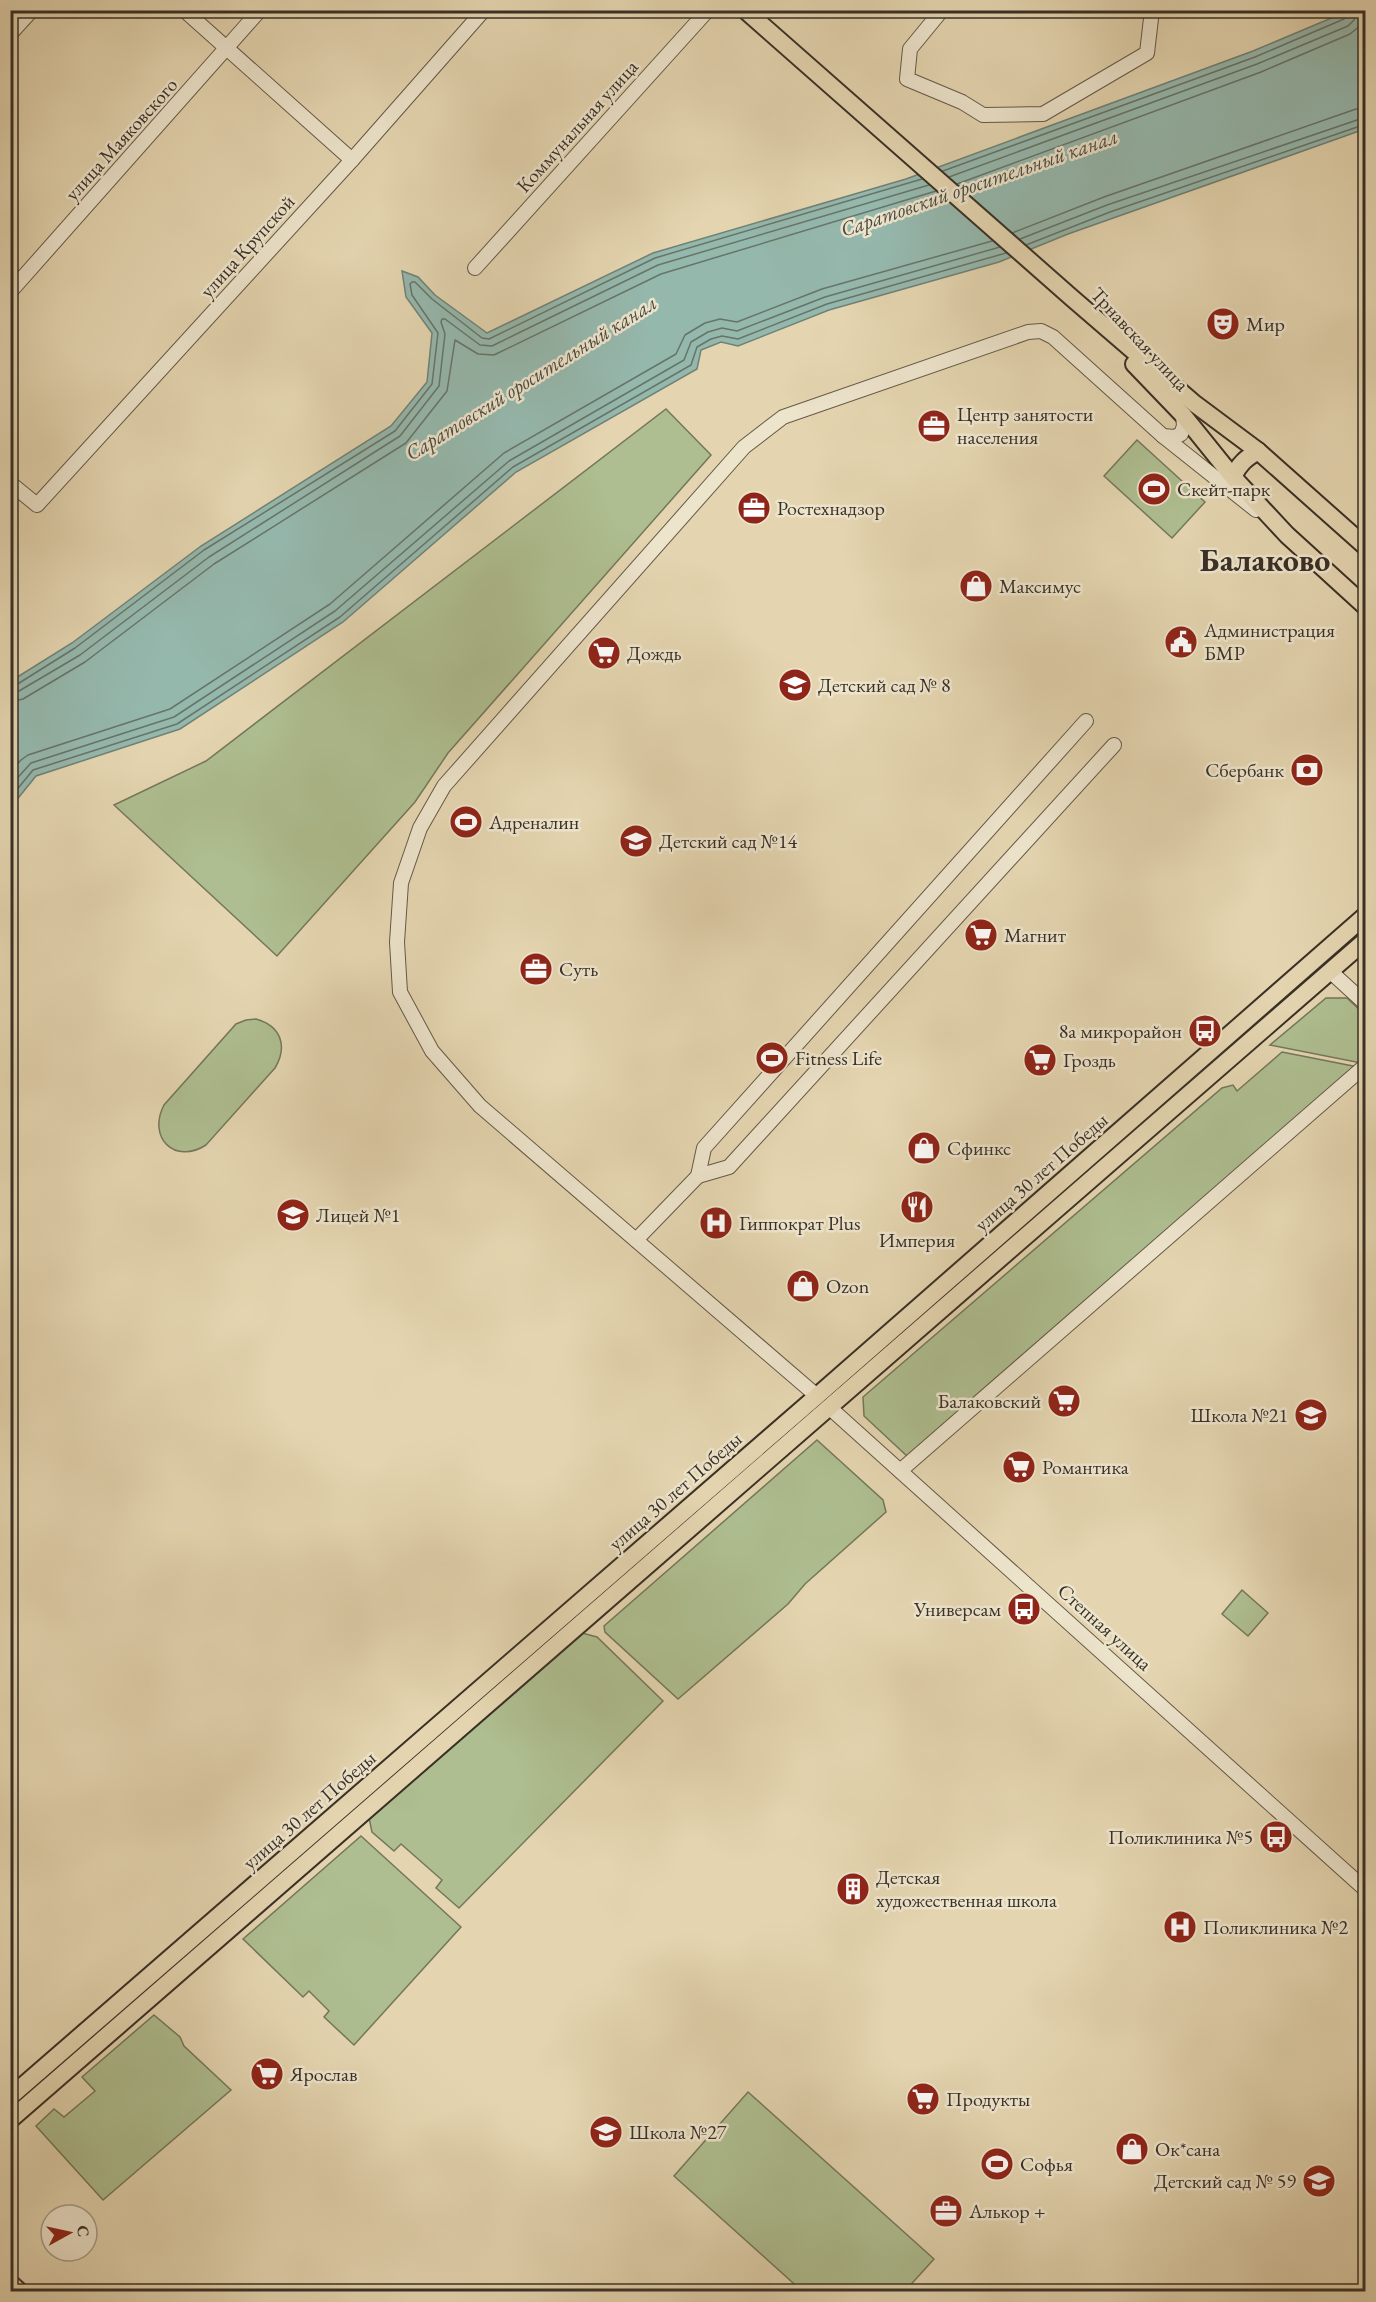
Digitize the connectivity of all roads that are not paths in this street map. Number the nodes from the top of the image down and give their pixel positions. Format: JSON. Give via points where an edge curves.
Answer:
{"nodes":[{"id":1,"x":32,"y":10,"type":"edge"},
{"id":2,"x":184,"y":10,"type":"edge"},
{"id":3,"x":260,"y":10,"type":"edge"},
{"id":4,"x":484,"y":10,"type":"edge"},
{"id":5,"x":708,"y":10,"type":"edge"},
{"id":6,"x":745,"y":10,"type":"edge"},
{"id":7,"x":942,"y":10,"type":"edge"},
{"id":8,"x":1152,"y":10,"type":"edge"},
{"id":9,"x":10,"y":34,"type":"edge"},
{"id":10,"x":228,"y":49,"type":"junction"},
{"id":11,"x":352,"y":160,"type":"junction"},
{"id":12,"x":475,"y":268,"type":"dead end"},
{"id":13,"x":10,"y":292,"type":"edge"},
{"id":14,"x":1072,"y":298,"type":"junction"},
{"id":15,"x":1183,"y":415,"type":"junction"},
{"id":16,"x":1163,"y":436,"type":"junction"},
{"id":17,"x":1258,"y":450,"type":"junction"},
{"id":18,"x":1233,"y":477,"type":"junction"},
{"id":19,"x":10,"y":483,"type":"edge"},
{"id":20,"x":1287,"y":535,"type":"junction"},
{"id":21,"x":1365,"y":547,"type":"edge"},
{"id":22,"x":1365,"y":607,"type":"edge"},
{"id":23,"x":1086,"y":721,"type":"dead end"},
{"id":24,"x":1114,"y":746,"type":"dead end"},
{"id":25,"x":1365,"y":915,"type":"edge"},
{"id":26,"x":1365,"y":940,"type":"edge"},
{"id":27,"x":1317,"y":958,"type":"junction"},
{"id":28,"x":1331,"y":972,"type":"junction"},
{"id":29,"x":1365,"y":1004,"type":"edge"},
{"id":30,"x":1365,"y":1065,"type":"edge"},
{"id":31,"x":698,"y":1176,"type":"junction"},
{"id":32,"x":636,"y":1240,"type":"junction"},
{"id":33,"x":817,"y":1396,"type":"junction"},
{"id":34,"x":830,"y":1408,"type":"junction"},
{"id":35,"x":900,"y":1471,"type":"junction"},
{"id":36,"x":1365,"y":1890,"type":"edge"},
{"id":37,"x":10,"y":2097,"type":"edge"},
{"id":38,"x":10,"y":2120,"type":"edge"},
{"id":39,"x":10,"y":2283,"type":"edge"},
{"id":40,"x":20,"y":2292,"type":"edge"}],
"edges":[{"from":1,"to":9,"type":"street"},
{"from":2,"to":10,"type":"street"},
{"from":3,"to":10,"type":"street","name":"улица Маяковского"},
{"from":4,"to":11,"type":"street","name":"улица Крупской"},
{"from":5,"to":12,"type":"street","name":"Коммунальная улица"},
{"from":6,"to":14,"type":"main road"},
{"from":7,"to":8,"type":"street","via":[[910,49],[907,79],[983,115],[1043,114],[1147,53]]},
{"from":10,"to":11,"type":"street"},
{"from":10,"to":13,"type":"street","name":"улица Маяковского"},
{"from":11,"to":19,"type":"street","name":"улица Крупской","via":[[37,505]]},
{"from":14,"to":15,"type":"main road","name":"Трнавская улица"},
{"from":14,"to":17,"type":"main road","name":"Трнавская улица","via":[[1195,404]]},
{"from":15,"to":16,"type":"street","via":[[1185,426],[1181,434]]},
{"from":15,"to":18,"type":"main road","name":"Трнавская улица"},
{"from":16,"to":20,"type":"street"},
{"from":16,"to":32,"type":"street","via":[[1053,337],[1041,331],[979,348],[783,417],[744,447],[444,786],[420,828],[401,884],[397,942],[400,992],[432,1051],[480,1106]]},
{"from":17,"to":18,"type":"main road","via":[[1238,466]]},
{"from":17,"to":21,"type":"main road","name":"Трнавская улица"},
{"from":18,"to":20,"type":"main road","name":"Трнавская улица"},
{"from":20,"to":22,"type":"main road","name":"Трнавская улица"},
{"from":23,"to":31,"type":"street","via":[[704,1148]]},
{"from":24,"to":31,"type":"street","via":[[729,1167]]},
{"from":25,"to":27,"type":"main road","name":"улица 30 лет Победы"},
{"from":26,"to":28,"type":"main road"},
{"from":27,"to":28,"type":"main road"},
{"from":27,"to":33,"type":"main road","name":"улица 30 лет Победы"},
{"from":28,"to":29,"type":"street"},
{"from":28,"to":34,"type":"main road"},
{"from":30,"to":35,"type":"street"},
{"from":31,"to":32,"type":"street"},
{"from":32,"to":33,"type":"street"},
{"from":33,"to":34,"type":"main road","name":"Степная улица"},
{"from":33,"to":37,"type":"main road","name":"улица 30 лет Победы"},
{"from":34,"to":35,"type":"street","name":"Степная улица"},
{"from":34,"to":38,"type":"main road"},
{"from":35,"to":36,"type":"street","name":"Степная улица"},
{"from":39,"to":40,"type":"main road"}]}
